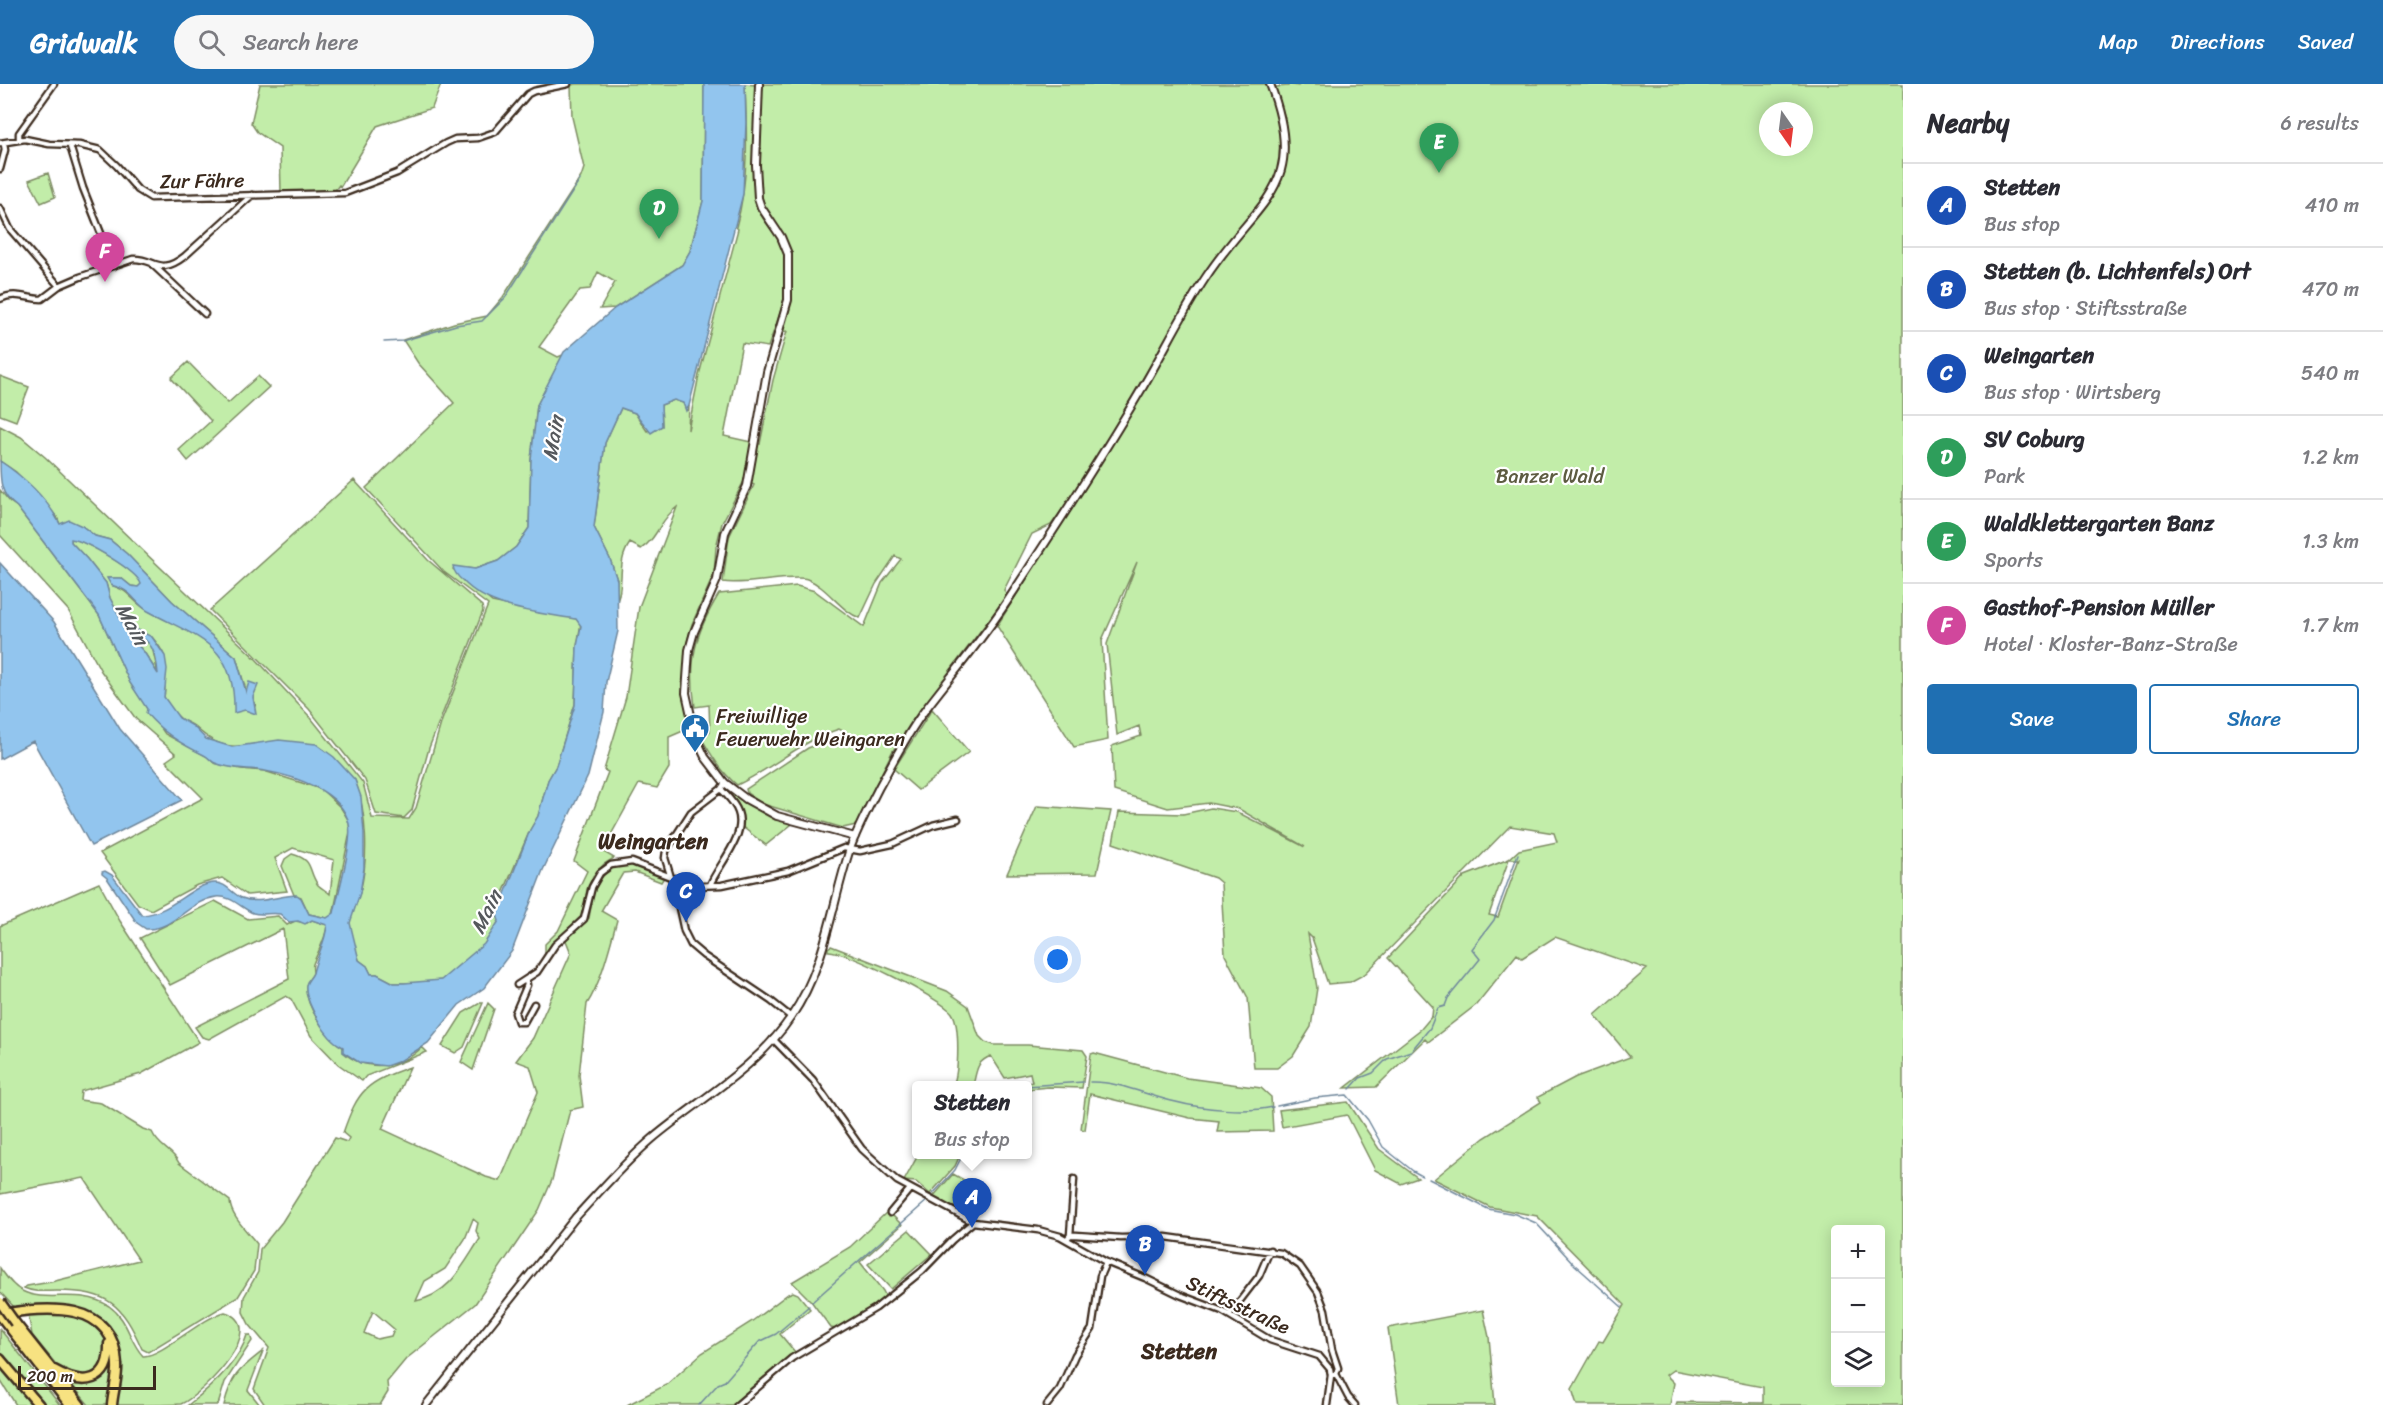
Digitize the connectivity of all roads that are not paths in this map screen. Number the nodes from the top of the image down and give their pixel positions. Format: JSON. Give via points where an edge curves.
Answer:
{"nodes":[{"id":1,"x":54,"y":84,"type":"edge"},
{"id":2,"x":568,"y":84,"type":"edge"},
{"id":3,"x":759,"y":84,"type":"edge"},
{"id":4,"x":1270,"y":84,"type":"edge"},
{"id":5,"x":19,"y":139,"type":"junction"},
{"id":6,"x":2,"y":144,"type":"edge"},
{"id":7,"x":70,"y":146,"type":"junction"},
{"id":8,"x":0,"y":169,"type":"edge"},
{"id":9,"x":252,"y":195,"type":"junction"},
{"id":10,"x":0,"y":208,"type":"edge"},
{"id":11,"x":2,"y":223,"type":"edge"},
{"id":12,"x":153,"y":265,"type":"junction"},
{"id":13,"x":114,"y":266,"type":"junction"},
{"id":14,"x":59,"y":286,"type":"junction"},
{"id":15,"x":0,"y":299,"type":"edge"},
{"id":16,"x":205,"y":314,"type":"dead end"},
{"id":17,"x":725,"y":783,"type":"junction"},
{"id":18,"x":721,"y":789,"type":"junction"},
{"id":19,"x":958,"y":819,"type":"dead end"},
{"id":20,"x":855,"y":837,"type":"junction"},
{"id":21,"x":850,"y":849,"type":"junction"},
{"id":22,"x":670,"y":875,"type":"junction"},
{"id":23,"x":710,"y":885,"type":"junction"},
{"id":24,"x":526,"y":980,"type":"junction"},
{"id":25,"x":517,"y":985,"type":"dead end"},
{"id":26,"x":534,"y":1004,"type":"dead end"},
{"id":27,"x":791,"y":1017,"type":"junction"},
{"id":28,"x":773,"y":1039,"type":"junction"},
{"id":29,"x":1074,"y":1179,"type":"dead end"},
{"id":30,"x":910,"y":1189,"type":"junction"},
{"id":31,"x":890,"y":1213,"type":"dead end"},
{"id":32,"x":973,"y":1222,"type":"junction"},
{"id":33,"x":1069,"y":1237,"type":"junction"},
{"id":34,"x":1270,"y":1250,"type":"junction"},
{"id":35,"x":1106,"y":1262,"type":"junction"},
{"id":36,"x":0,"y":1302,"type":"edge"},
{"id":37,"x":0,"y":1314,"type":"edge"},
{"id":38,"x":1229,"y":1315,"type":"junction"},
{"id":39,"x":11,"y":1324,"type":"junction"},
{"id":40,"x":110,"y":1337,"type":"junction"},
{"id":41,"x":0,"y":1359,"type":"edge"},
{"id":42,"x":48,"y":1366,"type":"junction"},
{"id":43,"x":1334,"y":1375,"type":"junction"},
{"id":44,"x":39,"y":1405,"type":"edge"},
{"id":45,"x":70,"y":1405,"type":"edge"},
{"id":46,"x":80,"y":1405,"type":"edge"},
{"id":47,"x":112,"y":1405,"type":"edge"},
{"id":48,"x":426,"y":1405,"type":"edge"},
{"id":49,"x":737,"y":1405,"type":"edge"},
{"id":50,"x":1047,"y":1405,"type":"edge"},
{"id":51,"x":1327,"y":1405,"type":"edge"},
{"id":52,"x":1355,"y":1405,"type":"edge"}],
"edges":[{"from":1,"to":5,"type":"street","via":[[19,133]]},
{"from":2,"to":9,"type":"street","name":"Zur Fähre","via":[[528,94],[495,132],[446,143],[364,188],[329,195]]},
{"from":3,"to":17,"type":"street","via":[[758,198],[788,254],[788,300],[767,372],[747,486],[724,533],[717,580],[694,632],[686,677],[688,705],[700,747]]},
{"from":4,"to":20,"type":"street","via":[[1284,135],[1283,162],[1276,184],[1206,276],[1104,452],[995,621],[909,735]]},
{"from":5,"to":6,"type":"street","name":"Zur Fähre"},
{"from":5,"to":7,"type":"street","name":"Zur Fähre"},
{"from":6,"to":8,"type":"street","via":[[5,150]]},
{"from":7,"to":9,"type":"street","name":"Zur Fähre","via":[[100,150],[138,190],[151,198]]},
{"from":7,"to":13,"type":"street"},
{"from":9,"to":12,"type":"street","via":[[178,261]]},
{"from":10,"to":11,"type":"street"},
{"from":11,"to":14,"type":"street"},
{"from":12,"to":13,"type":"street","via":[[136,259]]},
{"from":12,"to":16,"type":"street"},
{"from":13,"to":14,"type":"street"},
{"from":14,"to":15,"type":"street","via":[[42,299],[18,294]]},
{"from":17,"to":18,"type":"street"},
{"from":17,"to":20,"type":"street","via":[[777,816]]},
{"from":18,"to":22,"type":"street","via":[[691,812],[672,838],[665,858]]},
{"from":18,"to":23,"type":"street","via":[[735,806],[739,823],[731,850]]},
{"from":19,"to":21,"type":"street","via":[[933,825],[892,844],[867,850]]},
{"from":20,"to":21,"type":"street"},
{"from":21,"to":23,"type":"street","via":[[777,874]]},
{"from":21,"to":27,"type":"street","via":[[827,939],[812,979]]},
{"from":22,"to":23,"type":"street","via":[[694,886]]},
{"from":22,"to":24,"type":"street","via":[[632,862],[605,867],[592,887],[584,919],[555,945],[537,972]]},
{"from":22,"to":27,"type":"street","via":[[687,938],[699,952]]},
{"from":24,"to":25,"type":"street"},
{"from":24,"to":26,"type":"street","via":[[515,1013],[518,1022],[524,1022]]},
{"from":27,"to":28,"type":"street"},
{"from":28,"to":30,"type":"street","name":"Stiftsstraße","via":[[813,1080],[862,1149]]},
{"from":28,"to":48,"type":"street","via":[[621,1169],[575,1218]]},
{"from":29,"to":33,"type":"street"},
{"from":30,"to":31,"type":"street"},
{"from":30,"to":32,"type":"street","name":"Stiftsstraße"},
{"from":32,"to":33,"type":"street","name":"Stiftsstraße"},
{"from":32,"to":49,"type":"street","via":[[888,1300],[792,1358]]},
{"from":33,"to":34,"type":"street","via":[[1166,1238]]},
{"from":33,"to":35,"type":"street","name":"Stiftsstraße"},
{"from":34,"to":38,"type":"street","via":[[1259,1276]]},
{"from":34,"to":43,"type":"street","via":[[1300,1266],[1318,1292],[1338,1368]]},
{"from":35,"to":38,"type":"street","name":"Stiftsstraße"},
{"from":35,"to":50,"type":"street","via":[[1100,1276],[1092,1329],[1060,1389]]},
{"from":36,"to":39,"type":"highway","bridge":true},
{"from":37,"to":39,"type":"highway"},
{"from":37,"to":40,"type":"highway","via":[[38,1310],[80,1313],[98,1321]]},
{"from":38,"to":43,"type":"street","name":"Stiftsstraße","via":[[1270,1340],[1319,1356]]},
{"from":39,"to":42,"type":"highway"},
{"from":39,"to":45,"type":"highway"},
{"from":40,"to":42,"type":"highway","via":[[107,1366],[94,1378],[74,1380]]},
{"from":40,"to":47,"type":"highway","via":[[117,1363]]},
{"from":41,"to":44,"type":"highway"},
{"from":42,"to":46,"type":"highway"},
{"from":43,"to":51,"type":"street"},
{"from":43,"to":52,"type":"street","name":"Stiftsstraße"}]}
